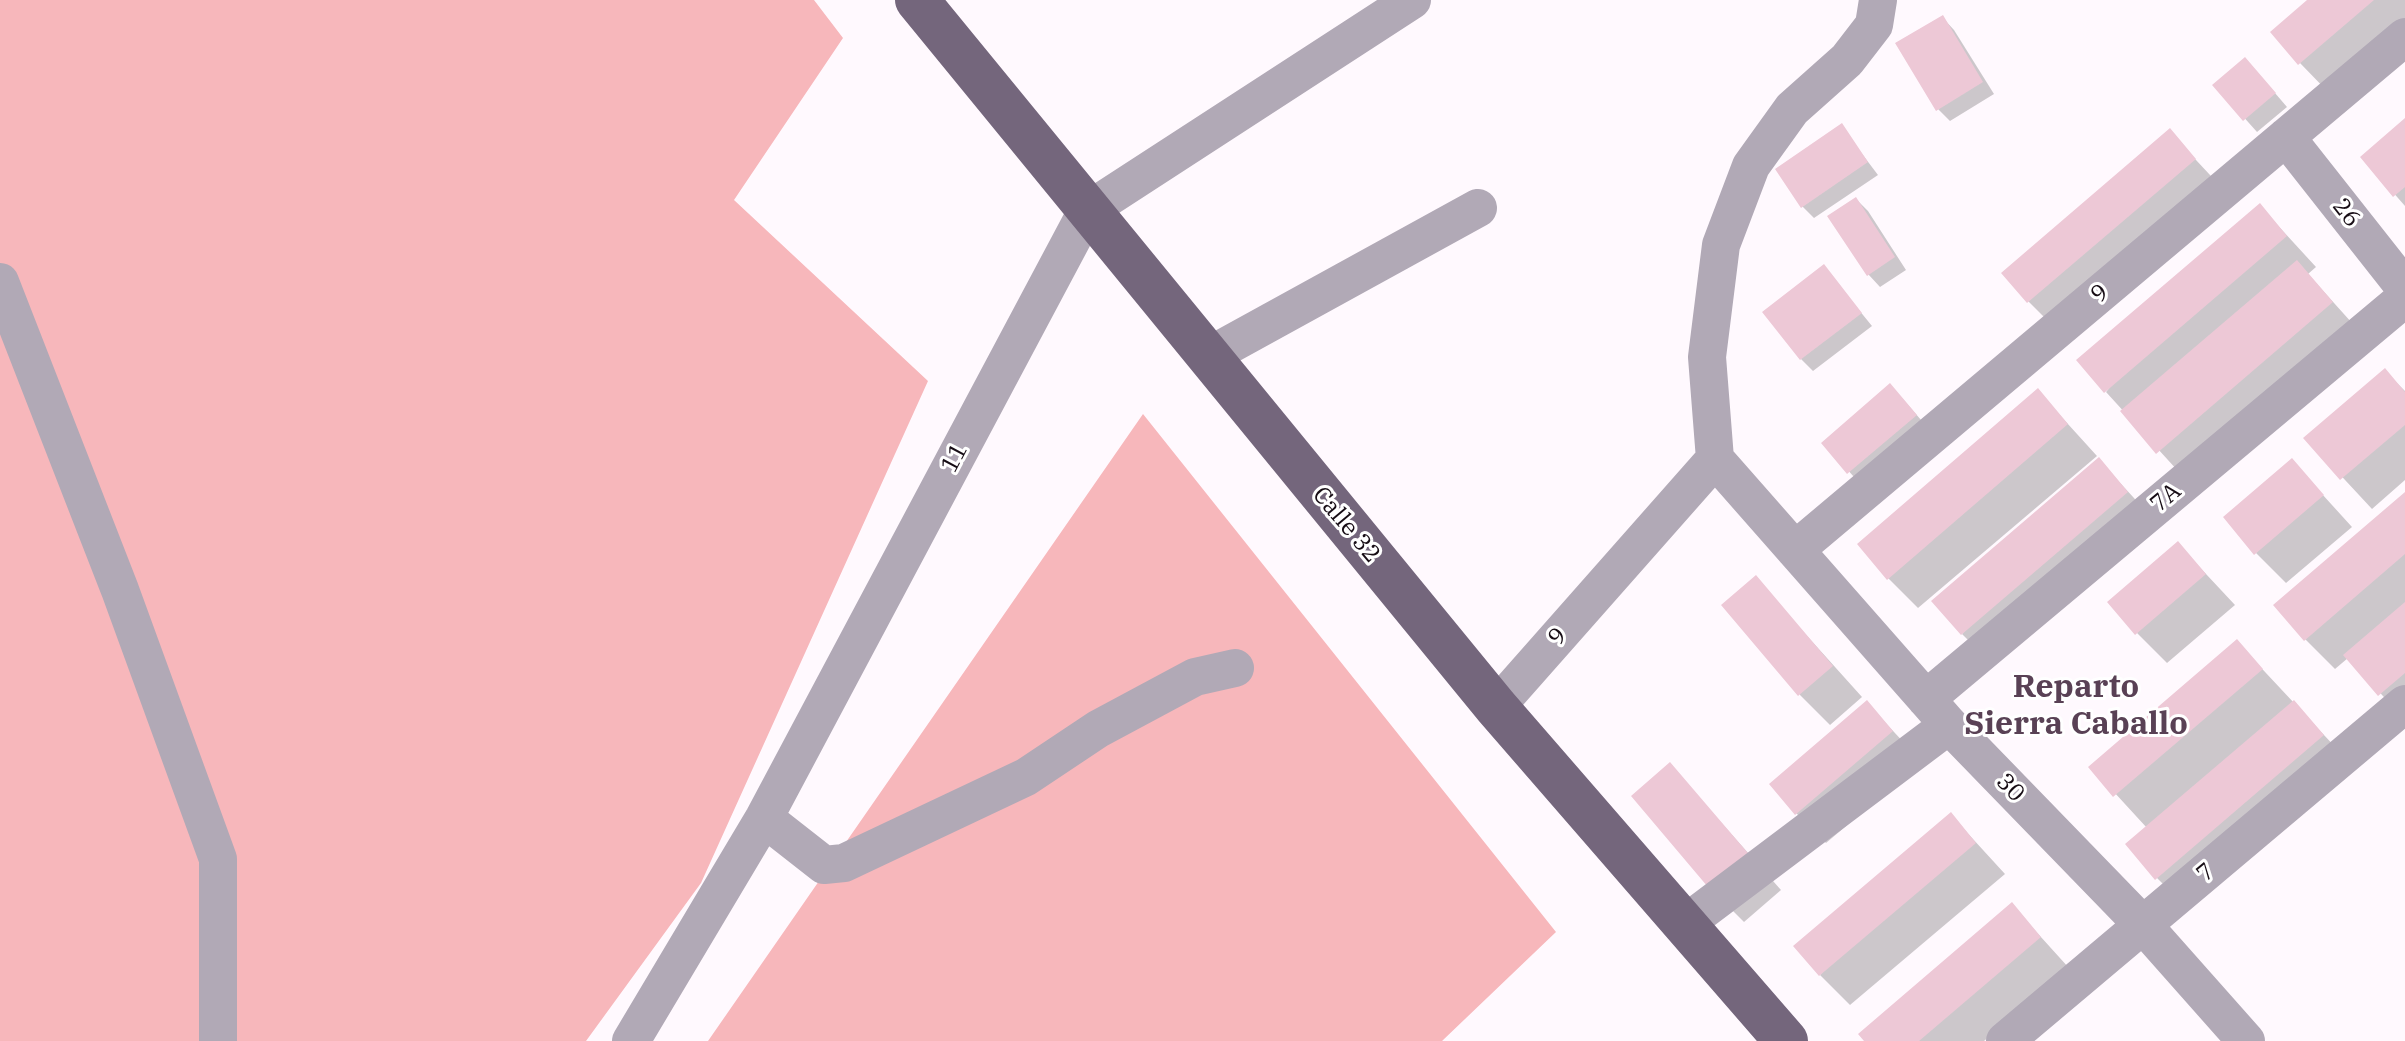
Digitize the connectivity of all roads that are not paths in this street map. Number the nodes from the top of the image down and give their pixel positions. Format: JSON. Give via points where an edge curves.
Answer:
{"nodes":[{"id":1,"x":917,"y":0,"type":"edge"},
{"id":2,"x":1878,"y":0,"type":"edge"},
{"id":3,"x":1401,"y":3,"type":"edge"},
{"id":4,"x":2405,"y":37,"type":"edge"},
{"id":5,"x":2286,"y":137,"type":"junction"},
{"id":6,"x":1478,"y":208,"type":"dead end"},
{"id":7,"x":1087,"y":211,"type":"junction"},
{"id":8,"x":0,"y":282,"type":"edge"},
{"id":9,"x":2405,"y":288,"type":"edge"},
{"id":10,"x":2405,"y":298,"type":"edge"},
{"id":11,"x":1207,"y":357,"type":"junction"},
{"id":12,"x":1715,"y":459,"type":"junction"},
{"id":13,"x":1795,"y":550,"type":"junction"},
{"id":14,"x":1235,"y":668,"type":"dead end"},
{"id":15,"x":2405,"y":704,"type":"edge"},
{"id":16,"x":1496,"y":707,"type":"junction"},
{"id":17,"x":1938,"y":712,"type":"junction"},
{"id":18,"x":764,"y":818,"type":"junction"},
{"id":19,"x":1686,"y":923,"type":"junction"},
{"id":20,"x":2144,"y":926,"type":"junction"},
{"id":21,"x":218,"y":1041,"type":"edge"},
{"id":22,"x":631,"y":1041,"type":"edge"},
{"id":23,"x":1786,"y":1041,"type":"edge"},
{"id":24,"x":2005,"y":1041,"type":"edge"},
{"id":25,"x":2246,"y":1041,"type":"edge"}],
"edges":[{"from":1,"to":7,"type":"main road","name":"Calle 32"},
{"from":2,"to":12,"type":"street","via":[[1874,25],[1865,37],[1792,109],[1751,166],[1721,245],[1707,357]]},
{"from":3,"to":7,"type":"street","name":"11"},
{"from":4,"to":5,"type":"street","name":"9"},
{"from":5,"to":9,"type":"street","name":"26"},
{"from":5,"to":13,"type":"street","name":"9"},
{"from":6,"to":11,"type":"street"},
{"from":7,"to":11,"type":"main road","name":"Calle 32"},
{"from":7,"to":18,"type":"street","name":"11"},
{"from":8,"to":21,"type":"street","via":[[218,859]]},
{"from":10,"to":17,"type":"street","name":"7A"},
{"from":11,"to":16,"type":"main road","name":"Calle 32"},
{"from":12,"to":13,"type":"street","name":"30"},
{"from":12,"to":16,"type":"street","name":"9"},
{"from":13,"to":17,"type":"street","name":"30"},
{"from":14,"to":18,"type":"street","via":[[1195,677],[1098,729],[1026,777],[844,863],[824,865]]},
{"from":15,"to":20,"type":"street","name":"7"},
{"from":16,"to":19,"type":"main road","name":"Calle 32"},
{"from":17,"to":19,"type":"street","name":"7A"},
{"from":17,"to":20,"type":"street","name":"30"},
{"from":18,"to":22,"type":"street","name":"11"},
{"from":19,"to":23,"type":"main road","name":"Calle 32"},
{"from":20,"to":24,"type":"street","name":"7"},
{"from":20,"to":25,"type":"street","name":"30"}]}
